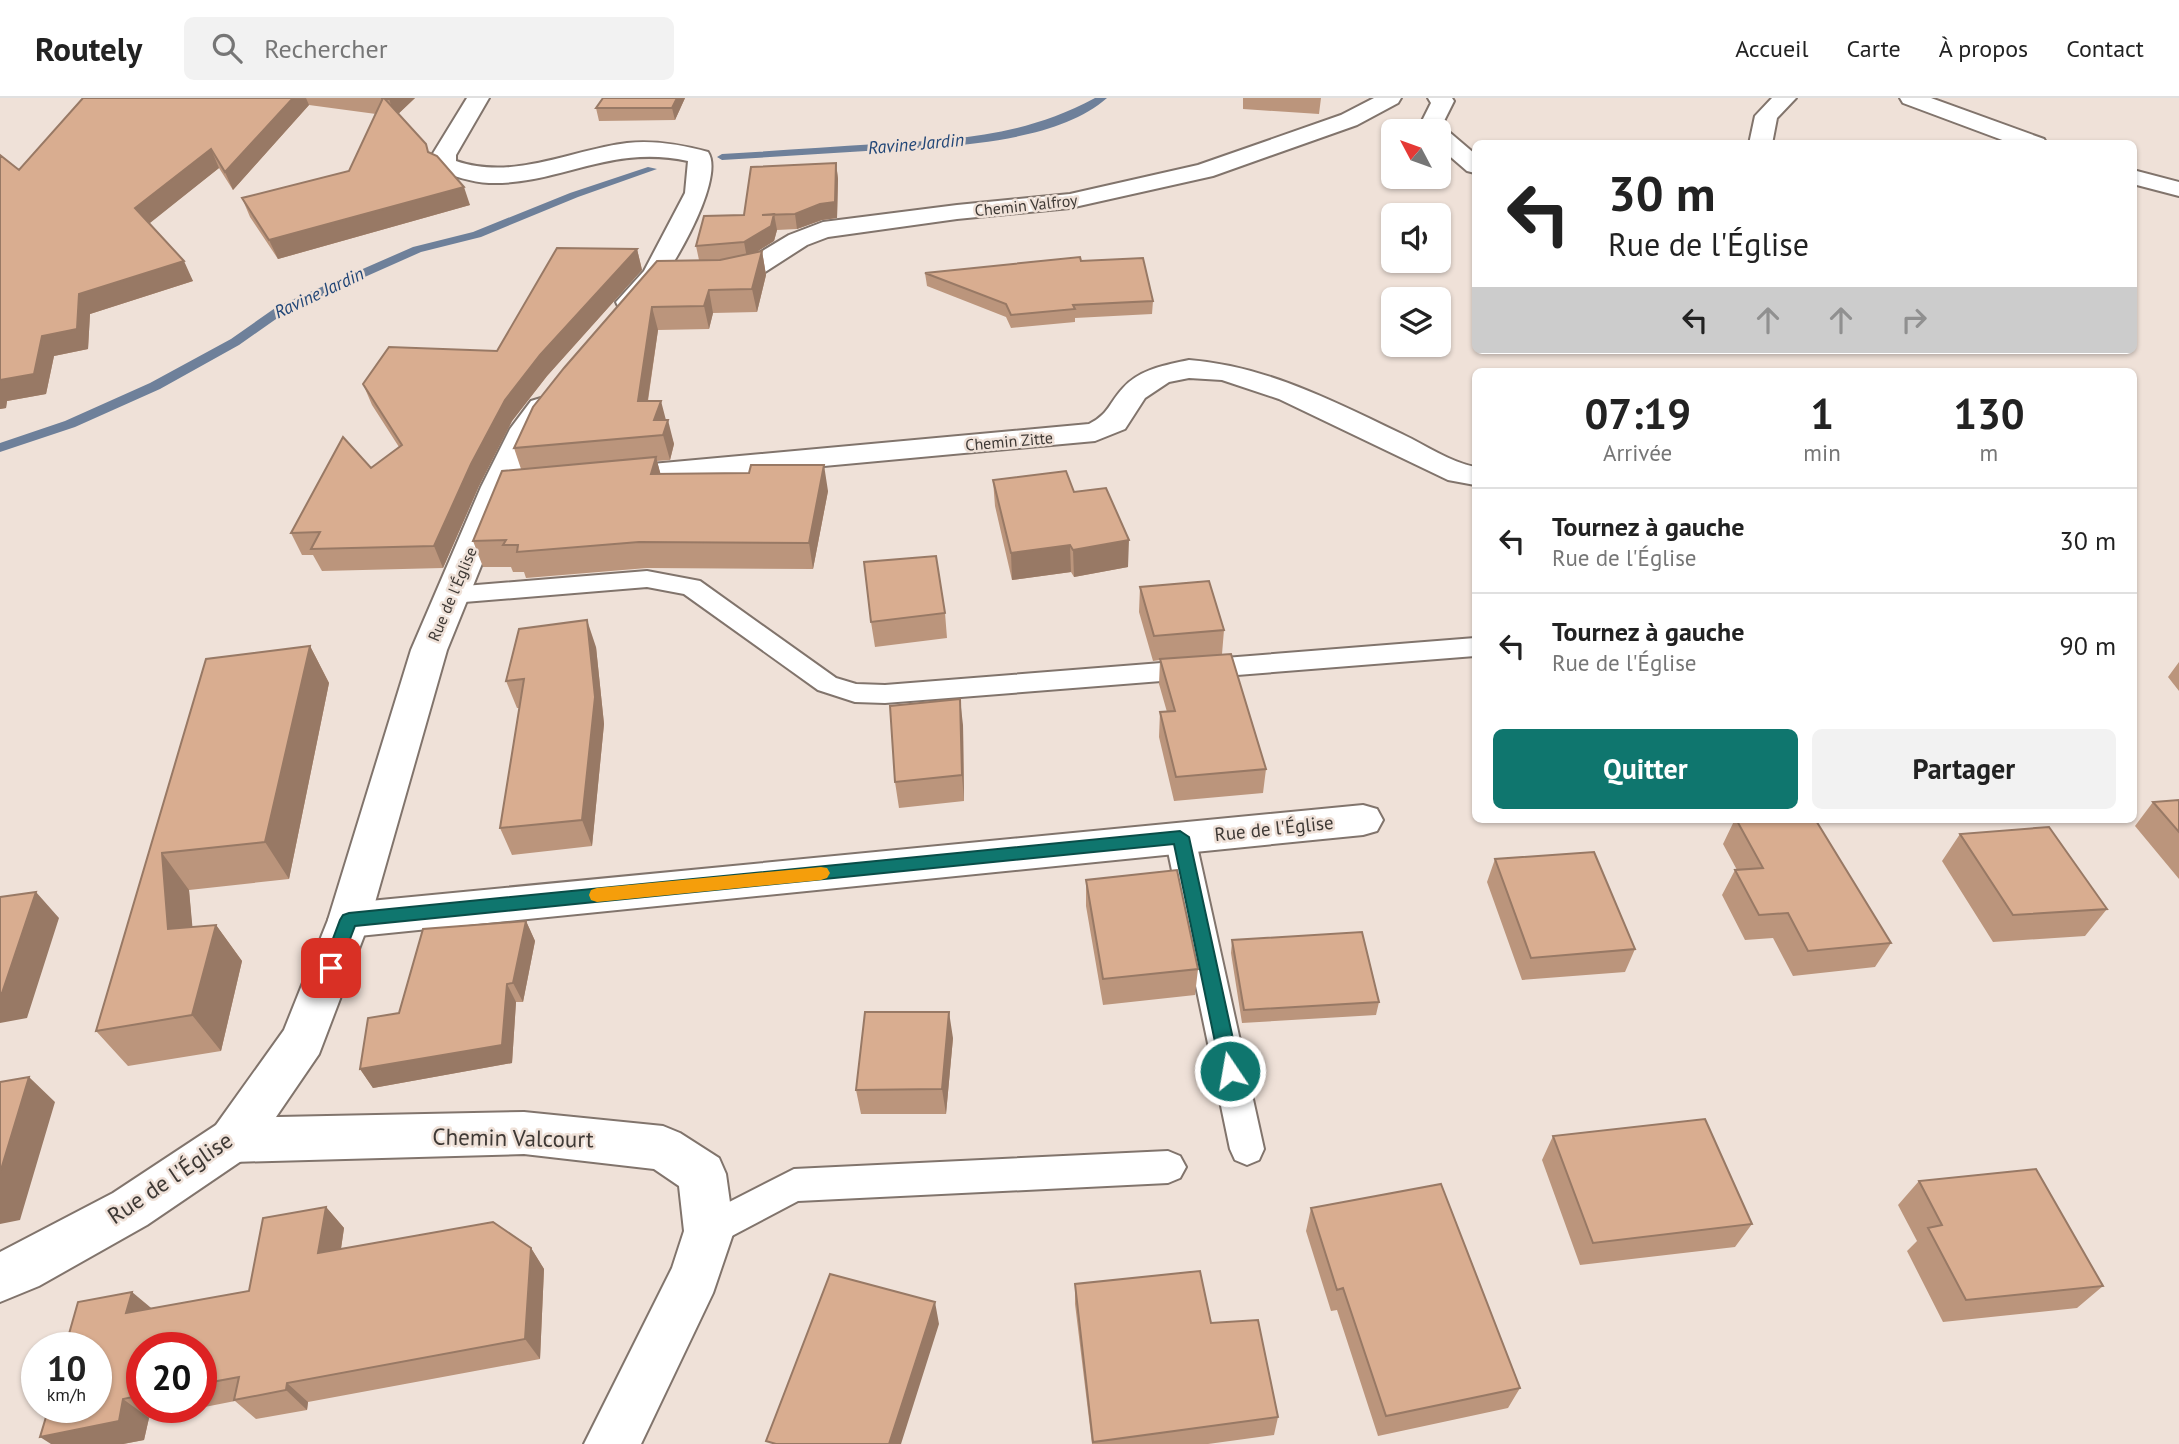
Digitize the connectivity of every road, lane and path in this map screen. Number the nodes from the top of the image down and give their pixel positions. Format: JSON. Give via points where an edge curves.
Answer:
{"nodes":[{"id":1,"x":478,"y":98,"type":"edge"},
{"id":2,"x":1390,"y":98,"type":"edge"},
{"id":3,"x":1440,"y":98,"type":"edge"},
{"id":4,"x":1785,"y":98,"type":"edge"},
{"id":5,"x":1911,"y":98,"type":"edge"},
{"id":6,"x":1434,"y":119,"type":"edge"},
{"id":7,"x":1761,"y":140,"type":"edge"},
{"id":8,"x":2025,"y":140,"type":"edge"},
{"id":9,"x":1451,"y":145,"type":"edge"},
{"id":10,"x":1472,"y":163,"type":"edge"},
{"id":11,"x":2137,"y":178,"type":"edge"},
{"id":12,"x":2179,"y":189,"type":"edge"},
{"id":13,"x":675,"y":274,"type":"junction"},
{"id":14,"x":610,"y":325,"type":"edge"},
{"id":15,"x":559,"y":384,"type":"edge"},
{"id":16,"x":1472,"y":475,"type":"edge"},
{"id":17,"x":579,"y":479,"type":"edge"},
{"id":18,"x":452,"y":595,"type":"junction"},
{"id":19,"x":1472,"y":647,"type":"edge"},
{"id":20,"x":1363,"y":820,"type":"dead end"},
{"id":21,"x":1180,"y":837,"type":"junction"},
{"id":22,"x":349,"y":920,"type":"junction"},
{"id":23,"x":233,"y":1140,"type":"junction"},
{"id":24,"x":1247,"y":1149,"type":"dead end"},
{"id":25,"x":1168,"y":1167,"type":"dead end"},
{"id":26,"x":709,"y":1231,"type":"junction"},
{"id":27,"x":0,"y":1277,"type":"edge"},
{"id":28,"x":612,"y":1444,"type":"edge"}],
"edges":[{"from":1,"to":13,"type":"street","via":[[444,155],[446,165],[462,173],[498,177],[650,148],[699,157],[697,193]]},
{"from":2,"to":13,"type":"street","name":"Chemin Valfroy","via":[[1349,120],[1205,171],[1143,187],[1034,206],[823,230],[756,265],[726,272]]},
{"from":3,"to":6,"type":"street","via":[[1443,101]]},
{"from":4,"to":7,"type":"street","via":[[1766,116]]},
{"from":5,"to":8,"type":"street"},
{"from":9,"to":10,"type":"street"},
{"from":11,"to":12,"type":"street"},
{"from":13,"to":14,"type":"street"},
{"from":15,"to":18,"type":"street","name":"Rue de l'Église","via":[[525,429],[511,485]]},
{"from":16,"to":17,"type":"street","name":"Chemin Zitte","via":[[1285,389],[1237,373],[1201,368],[1167,373],[1140,387],[1114,423],[1095,432]]},
{"from":18,"to":19,"type":"lane","via":[[647,579],[691,587],[827,684],[855,693],[885,695]]},
{"from":18,"to":22,"type":"street","name":"Rue de l'Église","via":[[415,690]]},
{"from":20,"to":21,"type":"street","name":"Rue de l'Église"},
{"from":21,"to":22,"type":"street","name":"Rue de l'Église"},
{"from":21,"to":24,"type":"lane"},
{"from":22,"to":23,"type":"street","name":"Rue de l'Église","via":[[303,1040]]},
{"from":23,"to":26,"type":"street","name":"Chemin Valcourt","via":[[524,1133],[663,1148],[702,1174]]},
{"from":23,"to":27,"type":"street","name":"Rue de l'Église","via":[[130,1209]]},
{"from":25,"to":26,"type":"lane","via":[[794,1185]]},
{"from":26,"to":28,"type":"street","name":"Chemin Valcourt","via":[[695,1276]]}]}
